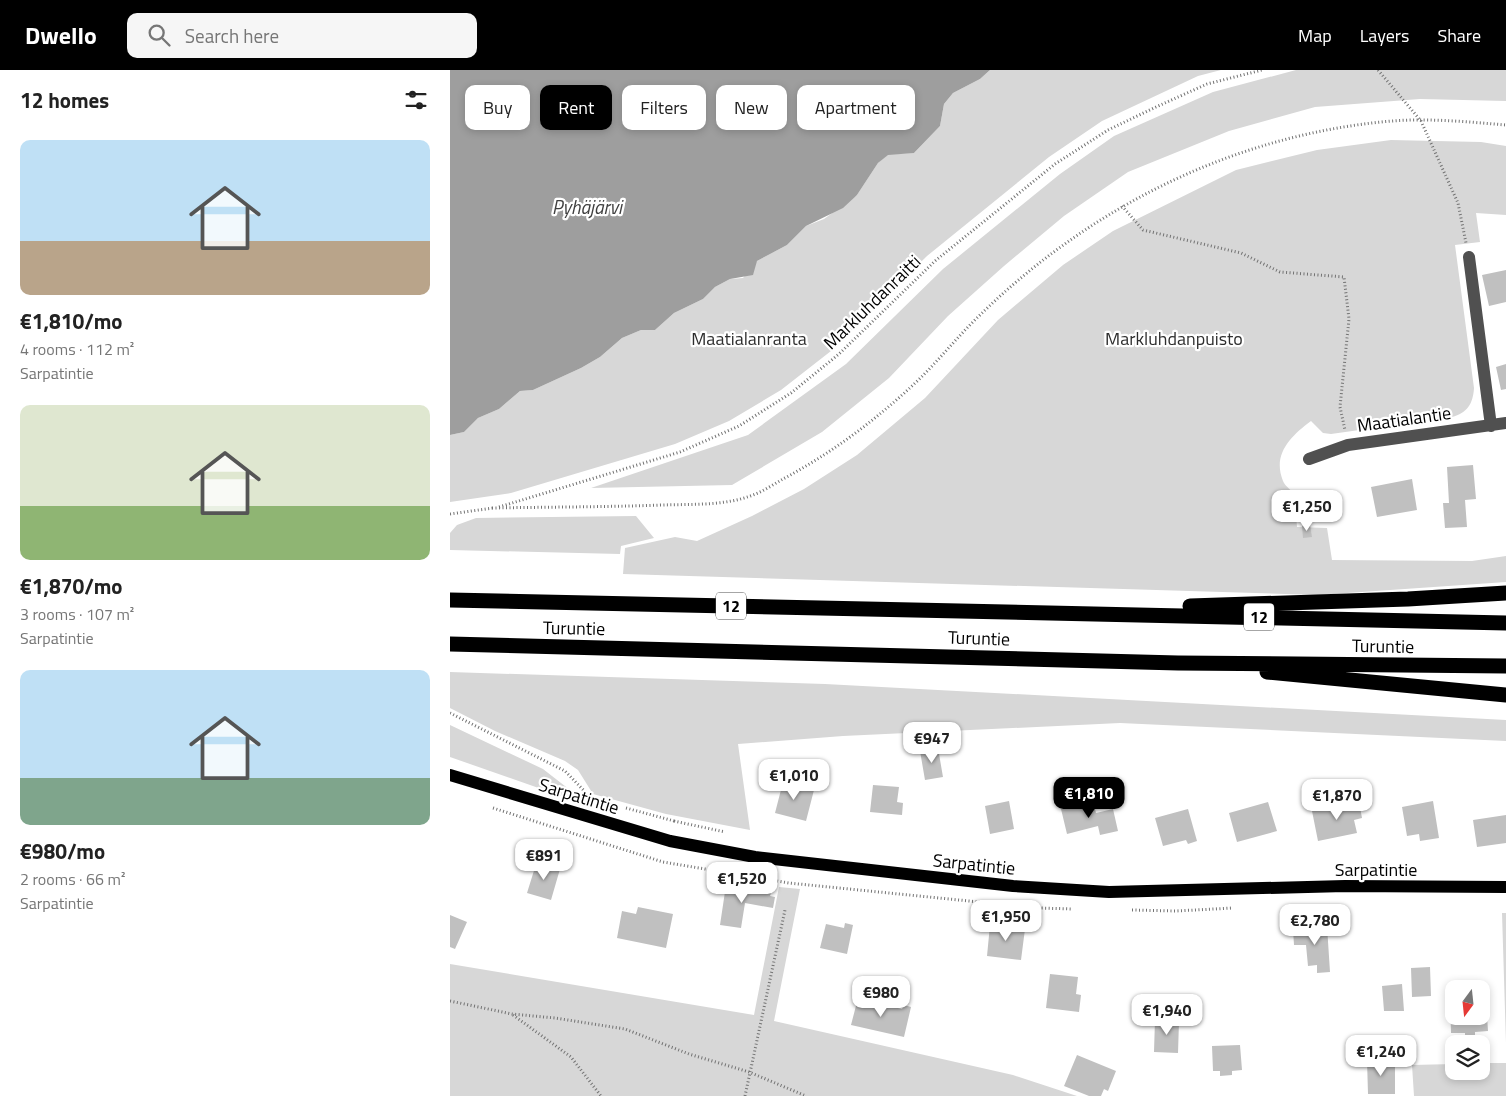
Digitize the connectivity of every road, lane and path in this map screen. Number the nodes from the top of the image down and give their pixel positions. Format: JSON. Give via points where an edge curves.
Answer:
{"nodes":[{"id":1,"x":1262,"y":70,"type":"edge"},
{"id":2,"x":1378,"y":70,"type":"edge"},
{"id":3,"x":1421,"y":121,"type":"junction"},
{"id":4,"x":1506,"y":125,"type":"edge"},
{"id":5,"x":1122,"y":206,"type":"junction"},
{"id":6,"x":1469,"y":257,"type":"joint"},
{"id":7,"x":1506,"y":423,"type":"edge"},
{"id":8,"x":1491,"y":426,"type":"junction"},
{"id":9,"x":1348,"y":444,"type":"junction"},
{"id":10,"x":1309,"y":459,"type":"dead end"},
{"id":11,"x":492,"y":508,"type":"junction"},
{"id":12,"x":450,"y":514,"type":"edge"},
{"id":13,"x":1506,"y":593,"type":"edge"},
{"id":14,"x":450,"y":600,"type":"edge"},
{"id":15,"x":1011,"y":612,"type":"junction"},
{"id":16,"x":1506,"y":623,"type":"edge"},
{"id":17,"x":450,"y":644,"type":"edge"},
{"id":18,"x":1178,"y":663,"type":"junction"},
{"id":19,"x":1506,"y":666,"type":"edge"},
{"id":20,"x":1506,"y":695,"type":"edge"},
{"id":21,"x":450,"y":714,"type":"edge"},
{"id":22,"x":450,"y":775,"type":"edge"},
{"id":23,"x":601,"y":802,"type":"dead end"},
{"id":24,"x":486,"y":805,"type":"dead end"},
{"id":25,"x":619,"y":806,"type":"dead end"},
{"id":26,"x":674,"y":821,"type":"junction"},
{"id":27,"x":731,"y":834,"type":"dead end"},
{"id":28,"x":670,"y":841,"type":"junction"},
{"id":29,"x":1506,"y":887,"type":"edge"},
{"id":30,"x":785,"y":910,"type":"dead end"},
{"id":31,"x":450,"y":1001,"type":"edge"},
{"id":32,"x":512,"y":1014,"type":"junction"},
{"id":33,"x":749,"y":1072,"type":"junction"},
{"id":34,"x":601,"y":1096,"type":"edge"},
{"id":35,"x":745,"y":1096,"type":"edge"},
{"id":36,"x":806,"y":1096,"type":"edge"}],
"edges":[{"from":1,"to":11,"type":"path","name":"Markluhdanraitti","via":[[1207,84],[1156,107],[1108,130],[1055,164],[935,261],[839,354],[791,393],[739,426],[680,452]]},
{"from":2,"to":3,"type":"path"},
{"from":3,"to":4,"type":"path"},
{"from":3,"to":5,"type":"path","via":[[1338,128],[1278,140],[1192,171]]},
{"from":3,"to":6,"type":"path","via":[[1458,203]]},
{"from":5,"to":9,"type":"path","via":[[1143,230],[1241,253],[1280,272],[1344,277],[1349,319],[1340,407]]},
{"from":5,"to":11,"type":"path","via":[[1075,235],[1025,275],[980,315],[913,385],[872,420],[823,458],[752,496],[714,503]]},
{"from":6,"to":8,"type":"street"},
{"from":7,"to":8,"type":"street","name":"Maatialantie"},
{"from":8,"to":9,"type":"street","name":"Maatialantie"},
{"from":9,"to":10,"type":"street","name":"Maatialantie"},
{"from":11,"to":12,"type":"path","name":"Markluhdanraitti"},
{"from":13,"to":15,"type":"highway","via":[[1398,600]]},
{"from":14,"to":15,"type":"highway","name":"Turuntie","number":"12"},
{"from":15,"to":16,"type":"highway","name":"Turuntie","number":"12"},
{"from":17,"to":18,"type":"highway","name":"Turuntie"},
{"from":18,"to":19,"type":"highway","name":"Turuntie"},
{"from":18,"to":20,"type":"highway"},
{"from":21,"to":23,"type":"path","via":[[565,770],[592,799]]},
{"from":22,"to":28,"type":"main road","name":"Sarpatintie"},
{"from":24,"to":28,"type":"path","via":[[663,862]]},
{"from":25,"to":26,"type":"path"},
{"from":26,"to":27,"type":"path"},
{"from":26,"to":28,"type":"path"},
{"from":28,"to":29,"type":"main road","name":"Sarpatintie","via":[[755,857],[1013,886],[1109,892],[1345,886]]},
{"from":30,"to":33,"type":"path"},
{"from":31,"to":32,"type":"path"},
{"from":32,"to":33,"type":"path","via":[[625,1029],[689,1054]]},
{"from":32,"to":34,"type":"path","via":[[571,1057]]},
{"from":33,"to":35,"type":"path"},
{"from":33,"to":36,"type":"path"}]}
